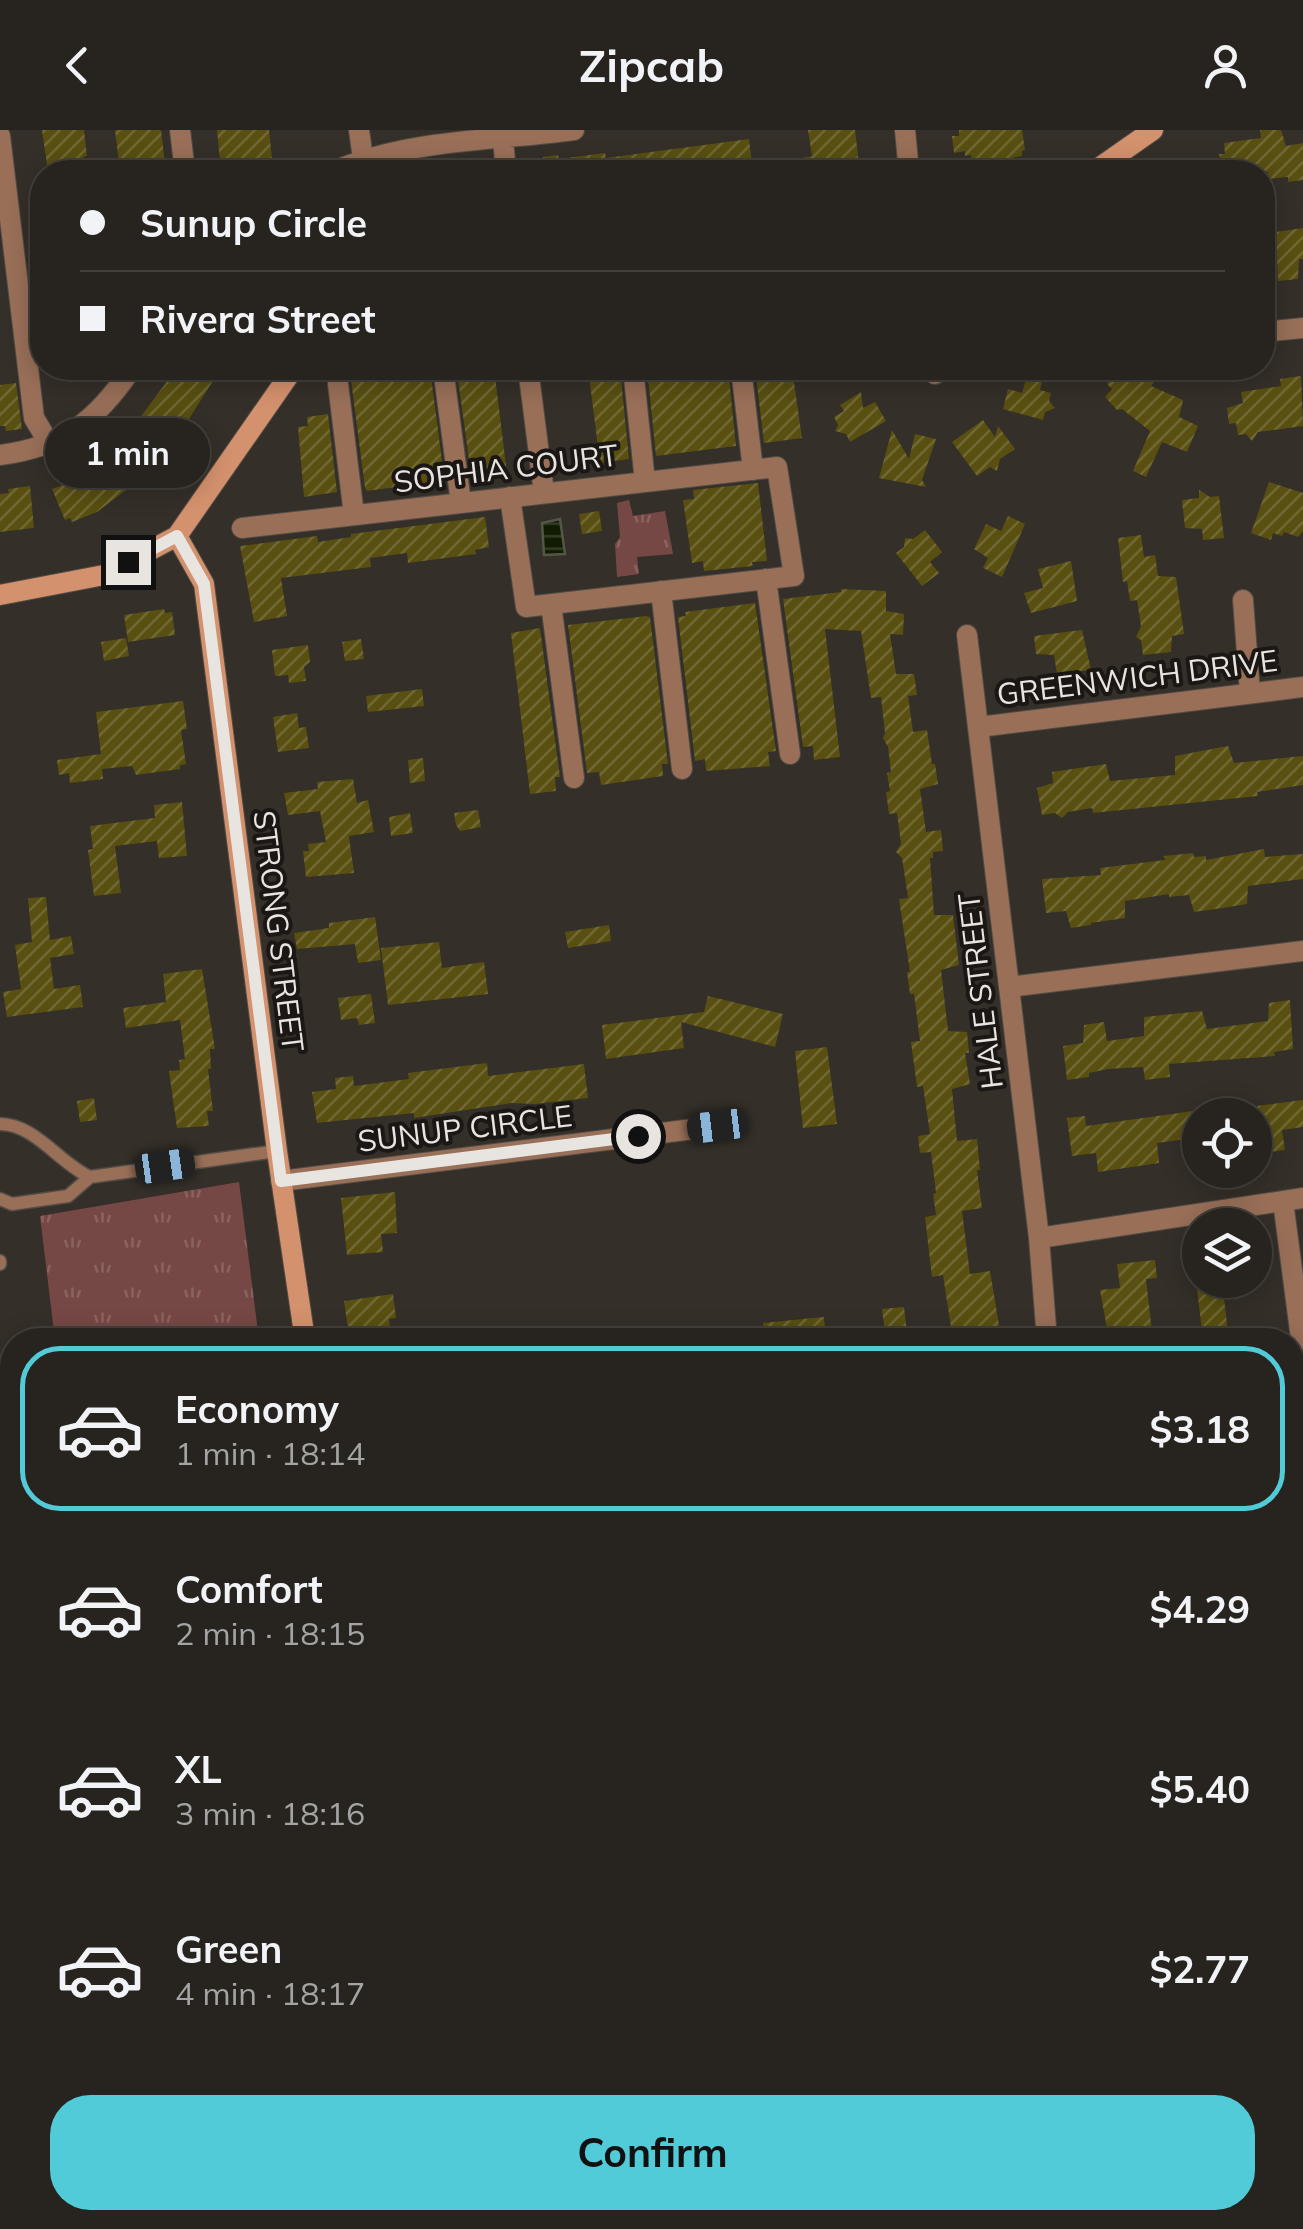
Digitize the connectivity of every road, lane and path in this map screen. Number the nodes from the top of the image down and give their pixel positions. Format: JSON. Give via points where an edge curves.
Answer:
{"nodes":[{"id":1,"x":180,"y":130,"type":"edge"},
{"id":2,"x":359,"y":130,"type":"edge"},
{"id":3,"x":904,"y":130,"type":"edge"},
{"id":4,"x":1153,"y":130,"type":"edge"},
{"id":5,"x":563,"y":131,"type":"edge"},
{"id":6,"x":0,"y":136,"type":"edge"},
{"id":7,"x":503,"y":139,"type":"junction"},
{"id":8,"x":363,"y":159,"type":"joint"},
{"id":9,"x":184,"y":160,"type":"edge"},
{"id":10,"x":505,"y":160,"type":"edge"},
{"id":11,"x":908,"y":160,"type":"edge"},
{"id":12,"x":1111,"y":160,"type":"edge"},
{"id":13,"x":9,"y":284,"type":"edge"},
{"id":14,"x":1303,"y":328,"type":"edge"},
{"id":15,"x":1275,"y":331,"type":"edge"},
{"id":16,"x":123,"y":380,"type":"edge"},
{"id":17,"x":286,"y":380,"type":"edge"},
{"id":18,"x":445,"y":380,"type":"edge"},
{"id":19,"x":530,"y":380,"type":"edge"},
{"id":20,"x":634,"y":380,"type":"edge"},
{"id":21,"x":742,"y":380,"type":"edge"},
{"id":22,"x":338,"y":384,"type":"dead end"},
{"id":23,"x":49,"y":443,"type":"junction"},
{"id":24,"x":0,"y":455,"type":"edge"},
{"id":25,"x":753,"y":470,"type":"junction"},
{"id":26,"x":645,"y":482,"type":"junction"},
{"id":27,"x":544,"y":494,"type":"junction"},
{"id":28,"x":510,"y":497,"type":"junction"},
{"id":29,"x":460,"y":503,"type":"junction"},
{"id":30,"x":354,"y":515,"type":"junction"},
{"id":31,"x":242,"y":528,"type":"dead end"},
{"id":32,"x":177,"y":536,"type":"junction"},
{"id":33,"x":766,"y":579,"type":"junction"},
{"id":34,"x":661,"y":591,"type":"junction"},
{"id":35,"x":0,"y":595,"type":"edge"},
{"id":36,"x":1243,"y":600,"type":"dead end"},
{"id":37,"x":551,"y":604,"type":"junction"},
{"id":38,"x":968,"y":635,"type":"dead end"},
{"id":39,"x":1303,"y":686,"type":"edge"},
{"id":40,"x":1250,"y":693,"type":"junction"},
{"id":41,"x":979,"y":727,"type":"junction"},
{"id":42,"x":790,"y":754,"type":"dead end"},
{"id":43,"x":682,"y":769,"type":"dead end"},
{"id":44,"x":574,"y":778,"type":"dead end"},
{"id":45,"x":1303,"y":950,"type":"edge"},
{"id":46,"x":1009,"y":986,"type":"junction"},
{"id":47,"x":0,"y":1124,"type":"edge"},
{"id":48,"x":717,"y":1126,"type":"dead end"},
{"id":49,"x":277,"y":1151,"type":"junction"},
{"id":50,"x":90,"y":1177,"type":"junction"},
{"id":51,"x":281,"y":1181,"type":"junction"},
{"id":52,"x":0,"y":1200,"type":"edge"},
{"id":53,"x":1293,"y":1200,"type":"edge"},
{"id":54,"x":1040,"y":1238,"type":"junction"},
{"id":55,"x":302,"y":1328,"type":"edge"},
{"id":56,"x":1046,"y":1328,"type":"edge"},
{"id":57,"x":1301,"y":1328,"type":"edge"}],
"edges":[{"from":1,"to":9,"type":"street"},
{"from":2,"to":8,"type":"street"},
{"from":3,"to":11,"type":"street"},
{"from":4,"to":12,"type":"street"},
{"from":5,"to":7,"type":"street"},
{"from":6,"to":13,"type":"street"},
{"from":7,"to":8,"type":"street"},
{"from":7,"to":10,"type":"street"},
{"from":13,"to":23,"type":"street","via":[[34,418]]},
{"from":14,"to":15,"type":"street"},
{"from":16,"to":23,"type":"street","via":[[91,420]]},
{"from":17,"to":32,"type":"street"},
{"from":18,"to":29,"type":"street"},
{"from":19,"to":27,"type":"street"},
{"from":20,"to":26,"type":"street"},
{"from":21,"to":25,"type":"street"},
{"from":22,"to":30,"type":"street"},
{"from":23,"to":24,"type":"street"},
{"from":25,"to":26,"type":"street","name":"SOPHIA COURT"},
{"from":25,"to":33,"type":"street","name":"SOPHIA COURT","via":[[777,467],[794,576]]},
{"from":26,"to":27,"type":"street","name":"SOPHIA COURT"},
{"from":27,"to":28,"type":"street","name":"SOPHIA COURT"},
{"from":28,"to":29,"type":"street","name":"SOPHIA COURT"},
{"from":28,"to":37,"type":"street","via":[[526,607]]},
{"from":29,"to":30,"type":"street","name":"SOPHIA COURT"},
{"from":30,"to":31,"type":"street","name":"SOPHIA COURT"},
{"from":32,"to":35,"type":"street","via":[[104,574]]},
{"from":32,"to":49,"type":"street","name":"STRONG STREET","via":[[204,584]]},
{"from":33,"to":34,"type":"street"},
{"from":33,"to":42,"type":"street"},
{"from":34,"to":37,"type":"street"},
{"from":34,"to":43,"type":"street"},
{"from":36,"to":40,"type":"street"},
{"from":37,"to":44,"type":"street"},
{"from":38,"to":41,"type":"street","name":"HALE STREET"},
{"from":39,"to":40,"type":"street","name":"GREENWICH DRIVE"},
{"from":40,"to":41,"type":"street","name":"GREENWICH DRIVE"},
{"from":41,"to":46,"type":"street","name":"HALE STREET"},
{"from":45,"to":46,"type":"street"},
{"from":46,"to":54,"type":"street","name":"HALE STREET"},
{"from":47,"to":50,"type":"lane","via":[[24,1132]]},
{"from":48,"to":51,"type":"street","name":"SUNUP CIRCLE"},
{"from":49,"to":50,"type":"lane"},
{"from":49,"to":51,"type":"street","name":"STRONG STREET"},
{"from":50,"to":52,"type":"lane","via":[[68,1196]]},
{"from":51,"to":55,"type":"street","name":"STRONG STREET"},
{"from":53,"to":54,"type":"street"},
{"from":53,"to":57,"type":"street"},
{"from":54,"to":56,"type":"street","name":"HALE STREET"}]}
